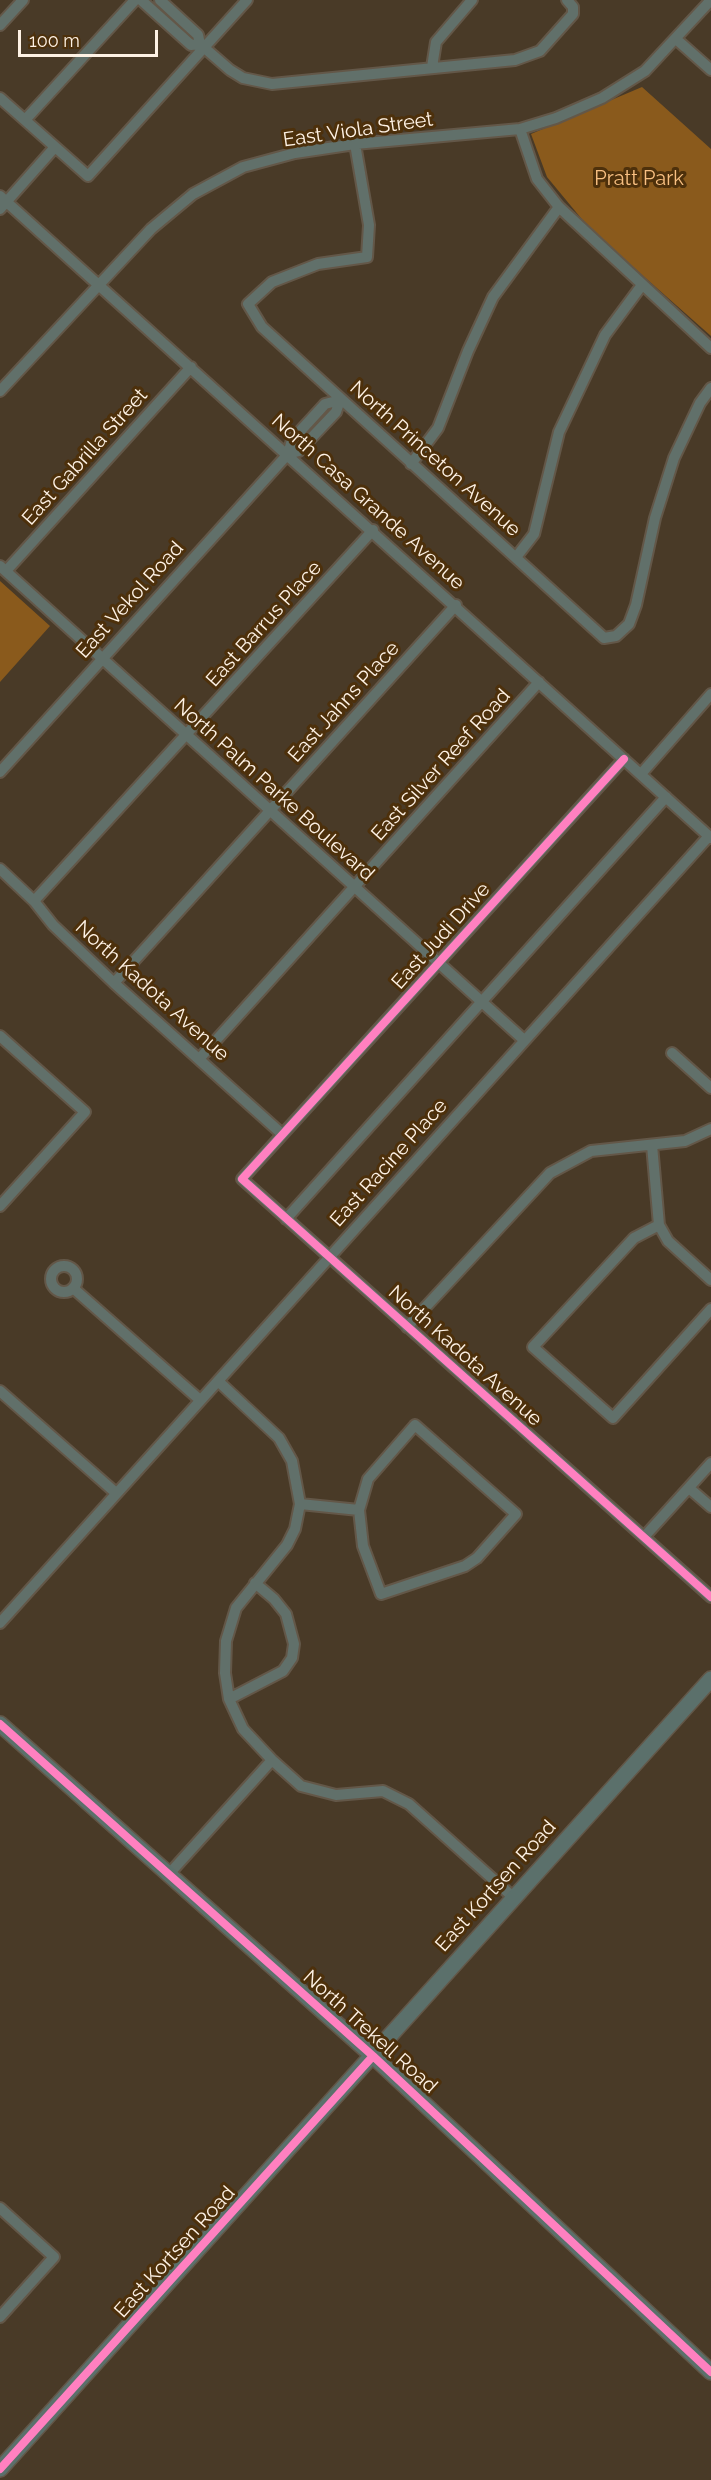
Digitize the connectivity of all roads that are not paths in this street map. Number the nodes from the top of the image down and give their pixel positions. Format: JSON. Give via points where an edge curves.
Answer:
{"nodes":[{"id":1,"x":23,"y":0,"type":"edge"},
{"id":2,"x":135,"y":0,"type":"edge"},
{"id":3,"x":141,"y":0,"type":"edge"},
{"id":4,"x":160,"y":0,"type":"edge"},
{"id":5,"x":247,"y":0,"type":"edge"},
{"id":6,"x":472,"y":0,"type":"edge"},
{"id":7,"x":567,"y":0,"type":"edge"},
{"id":8,"x":711,"y":0,"type":"edge"},
{"id":9,"x":0,"y":25,"type":"edge"},
{"id":10,"x":676,"y":39,"type":"junction"},
{"id":11,"x":202,"y":46,"type":"junction"},
{"id":12,"x":432,"y":67,"type":"junction"},
{"id":13,"x":711,"y":70,"type":"edge"},
{"id":14,"x":0,"y":98,"type":"edge"},
{"id":15,"x":25,"y":120,"type":"junction"},
{"id":16,"x":520,"y":129,"type":"junction"},
{"id":17,"x":355,"y":144,"type":"junction"},
{"id":18,"x":55,"y":147,"type":"junction"},
{"id":19,"x":2,"y":202,"type":"edge"},
{"id":20,"x":559,"y":207,"type":"junction"},
{"id":21,"x":98,"y":282,"type":"junction"},
{"id":22,"x":642,"y":285,"type":"junction"},
{"id":23,"x":711,"y":348,"type":"edge"},
{"id":24,"x":190,"y":367,"type":"junction"},
{"id":25,"x":711,"y":388,"type":"edge"},
{"id":26,"x":0,"y":391,"type":"edge"},
{"id":27,"x":340,"y":399,"type":"junction"},
{"id":28,"x":288,"y":454,"type":"junction"},
{"id":29,"x":411,"y":464,"type":"junction"},
{"id":30,"x":373,"y":530,"type":"junction"},
{"id":31,"x":517,"y":556,"type":"junction"},
{"id":32,"x":3,"y":568,"type":"edge"},
{"id":33,"x":456,"y":605,"type":"junction"},
{"id":34,"x":102,"y":658,"type":"junction"},
{"id":35,"x":539,"y":682,"type":"junction"},
{"id":36,"x":711,"y":694,"type":"edge"},
{"id":37,"x":188,"y":735,"type":"junction"},
{"id":38,"x":624,"y":759,"type":"junction"},
{"id":39,"x":0,"y":772,"type":"edge"},
{"id":40,"x":641,"y":774,"type":"junction"},
{"id":41,"x":666,"y":797,"type":"junction"},
{"id":42,"x":270,"y":811,"type":"junction"},
{"id":43,"x":710,"y":837,"type":"edge"},
{"id":44,"x":0,"y":869,"type":"edge"},
{"id":45,"x":355,"y":887,"type":"junction"},
{"id":46,"x":34,"y":901,"type":"junction"},
{"id":47,"x":439,"y":963,"type":"junction"},
{"id":48,"x":114,"y":983,"type":"junction"},
{"id":49,"x":482,"y":1002,"type":"junction"},
{"id":50,"x":0,"y":1036,"type":"edge"},
{"id":51,"x":524,"y":1040,"type":"junction"},
{"id":52,"x":672,"y":1053,"type":"dead end"},
{"id":53,"x":200,"y":1058,"type":"junction"},
{"id":54,"x":711,"y":1088,"type":"edge"},
{"id":55,"x":711,"y":1129,"type":"edge"},
{"id":56,"x":282,"y":1134,"type":"junction"},
{"id":57,"x":652,"y":1144,"type":"junction"},
{"id":58,"x":0,"y":1206,"type":"edge"},
{"id":59,"x":286,"y":1219,"type":"junction"},
{"id":60,"x":659,"y":1226,"type":"junction"},
{"id":61,"x":329,"y":1257,"type":"junction"},
{"id":62,"x":711,"y":1280,"type":"edge"},
{"id":63,"x":73,"y":1288,"type":"dead end"},
{"id":64,"x":711,"y":1309,"type":"edge"},
{"id":65,"x":407,"y":1327,"type":"junction"},
{"id":66,"x":218,"y":1381,"type":"junction"},
{"id":67,"x":0,"y":1391,"type":"edge"},
{"id":68,"x":200,"y":1400,"type":"junction"},
{"id":69,"x":711,"y":1463,"type":"edge"},
{"id":70,"x":689,"y":1488,"type":"junction"},
{"id":71,"x":116,"y":1493,"type":"junction"},
{"id":72,"x":300,"y":1504,"type":"junction"},
{"id":73,"x":711,"y":1507,"type":"edge"},
{"id":74,"x":359,"y":1510,"type":"junction"},
{"id":75,"x":644,"y":1537,"type":"junction"},
{"id":76,"x":255,"y":1583,"type":"junction"},
{"id":77,"x":711,"y":1597,"type":"edge"},
{"id":78,"x":0,"y":1623,"type":"edge"},
{"id":79,"x":711,"y":1679,"type":"edge"},
{"id":80,"x":229,"y":1699,"type":"junction"},
{"id":81,"x":0,"y":1724,"type":"edge"},
{"id":82,"x":272,"y":1760,"type":"junction"},
{"id":83,"x":169,"y":1874,"type":"junction"},
{"id":84,"x":513,"y":1897,"type":"junction"},
{"id":85,"x":373,"y":2056,"type":"junction"},
{"id":86,"x":0,"y":2208,"type":"edge"},
{"id":87,"x":0,"y":2317,"type":"edge"},
{"id":88,"x":711,"y":2372,"type":"edge"},
{"id":89,"x":0,"y":2469,"type":"edge"}],
"edges":[{"from":1,"to":9,"type":"street"},
{"from":2,"to":15,"type":"street"},
{"from":3,"to":11,"type":"street","via":[[191,45]]},
{"from":4,"to":11,"type":"street","via":[[198,35]]},
{"from":5,"to":11,"type":"street"},
{"from":6,"to":12,"type":"street","via":[[436,42]]},
{"from":7,"to":12,"type":"street","via":[[573,14],[540,51],[515,60]]},
{"from":8,"to":10,"type":"street","name":"East Viola Street"},
{"from":10,"to":13,"type":"street"},
{"from":10,"to":16,"type":"street","name":"East Viola Street","via":[[645,71],[602,99]]},
{"from":11,"to":12,"type":"street","via":[[243,78],[272,84]]},
{"from":11,"to":18,"type":"street","via":[[88,176]]},
{"from":14,"to":15,"type":"street"},
{"from":15,"to":18,"type":"street"},
{"from":16,"to":17,"type":"street","name":"East Viola Street"},
{"from":16,"to":20,"type":"street","via":[[537,179]]},
{"from":17,"to":21,"type":"street","name":"East Viola Street","via":[[295,153],[243,167],[193,194],[150,229]]},
{"from":17,"to":27,"type":"street","name":"North Princeton Avenue","via":[[369,225],[367,257],[318,264],[272,282],[248,304],[262,327]]},
{"from":18,"to":19,"type":"street"},
{"from":19,"to":21,"type":"street","name":"North Casa Grande Avenue"},
{"from":20,"to":22,"type":"street"},
{"from":20,"to":29,"type":"street","via":[[493,297],[438,428]]},
{"from":21,"to":24,"type":"street","name":"North Casa Grande Avenue"},
{"from":21,"to":26,"type":"street","name":"East Viola Street"},
{"from":22,"to":23,"type":"street"},
{"from":22,"to":31,"type":"street","via":[[605,335],[563,422],[534,534]]},
{"from":24,"to":28,"type":"street","name":"North Casa Grande Avenue"},
{"from":24,"to":32,"type":"street","name":"East Gabrilla Street"},
{"from":25,"to":31,"type":"street","name":"North Princeton Avenue","via":[[674,458],[655,518],[636,605],[629,624],[616,636],[604,638]]},
{"from":27,"to":28,"type":"street","name":"East Vekol Road","via":[[336,411],[299,452]]},
{"from":27,"to":29,"type":"street","name":"North Princeton Avenue"},
{"from":28,"to":30,"type":"street","name":"North Casa Grande Avenue"},
{"from":28,"to":34,"type":"street","name":"East Vekol Road"},
{"from":29,"to":31,"type":"street","name":"North Princeton Avenue"},
{"from":30,"to":33,"type":"street","name":"North Casa Grande Avenue"},
{"from":30,"to":37,"type":"street","name":"East Barrus Place"},
{"from":32,"to":34,"type":"street","name":"North Palm Parke Boulevard"},
{"from":33,"to":35,"type":"street","name":"North Casa Grande Avenue"},
{"from":33,"to":42,"type":"street","name":"East Jahns Place"},
{"from":34,"to":37,"type":"street","name":"North Palm Parke Boulevard"},
{"from":34,"to":39,"type":"street","name":"East Vekol Road"},
{"from":35,"to":38,"type":"street","name":"North Casa Grande Avenue"},
{"from":35,"to":45,"type":"street","name":"East Silver Reef Road"},
{"from":36,"to":40,"type":"street"},
{"from":37,"to":42,"type":"street","name":"North Palm Parke Boulevard"},
{"from":37,"to":46,"type":"street","name":"East Barrus Place"},
{"from":38,"to":40,"type":"street","name":"North Casa Grande Avenue"},
{"from":38,"to":47,"type":"street","name":"East Judi Drive"},
{"from":40,"to":41,"type":"street","name":"North Casa Grande Avenue"},
{"from":41,"to":43,"type":"street","name":"North Casa Grande Avenue"},
{"from":41,"to":49,"type":"street"},
{"from":42,"to":45,"type":"street","name":"North Palm Parke Boulevard"},
{"from":42,"to":48,"type":"street","name":"East Jahns Place"},
{"from":43,"to":51,"type":"street","name":"East Racine Place"},
{"from":44,"to":46,"type":"street","name":"North Kadota Avenue"},
{"from":45,"to":47,"type":"street","name":"North Palm Parke Boulevard"},
{"from":45,"to":53,"type":"street","name":"East Silver Reef Road"},
{"from":46,"to":48,"type":"street","name":"North Kadota Avenue","via":[[53,925]]},
{"from":47,"to":49,"type":"street","name":"North Palm Parke Boulevard"},
{"from":47,"to":56,"type":"street","name":"East Judi Drive"},
{"from":48,"to":53,"type":"street","name":"North Kadota Avenue"},
{"from":49,"to":51,"type":"street","name":"North Palm Parke Boulevard"},
{"from":49,"to":59,"type":"street"},
{"from":50,"to":58,"type":"street","via":[[85,1112]]},
{"from":51,"to":61,"type":"street","name":"East Racine Place"},
{"from":52,"to":54,"type":"street"},
{"from":53,"to":56,"type":"street","name":"North Kadota Avenue"},
{"from":55,"to":57,"type":"street","via":[[685,1141]]},
{"from":56,"to":59,"type":"street","name":"North Kadota Avenue","via":[[243,1179]]},
{"from":57,"to":60,"type":"street"},
{"from":57,"to":65,"type":"street","via":[[591,1150],[550,1173]]},
{"from":59,"to":61,"type":"street","name":"North Kadota Avenue"},
{"from":60,"to":62,"type":"street","via":[[668,1241]]},
{"from":60,"to":64,"type":"street","via":[[634,1238],[533,1347],[613,1418]]},
{"from":61,"to":65,"type":"street","name":"North Kadota Avenue"},
{"from":61,"to":66,"type":"street","name":"East Racine Place"},
{"from":63,"to":68,"type":"street"},
{"from":65,"to":75,"type":"street","name":"North Kadota Avenue"},
{"from":66,"to":68,"type":"street","name":"East Racine Place"},
{"from":66,"to":72,"type":"street","via":[[279,1438],[292,1461]]},
{"from":67,"to":71,"type":"street"},
{"from":68,"to":71,"type":"street","name":"East Racine Place"},
{"from":69,"to":70,"type":"street"},
{"from":70,"to":73,"type":"street"},
{"from":70,"to":75,"type":"street"},
{"from":71,"to":78,"type":"street","name":"East Racine Place"},
{"from":72,"to":74,"type":"street"},
{"from":72,"to":76,"type":"street","via":[[287,1545]]},
{"from":74,"to":74,"type":"street","via":[[363,1546],[381,1594],[465,1566],[516,1514],[415,1425],[368,1479]]},
{"from":75,"to":77,"type":"street","name":"North Kadota Avenue"},
{"from":76,"to":80,"type":"street","via":[[237,1608],[226,1641]]},
{"from":76,"to":80,"type":"street","via":[[286,1614],[294,1644],[292,1658],[283,1671]]},
{"from":79,"to":84,"type":"street","name":"East Kortsen Road"},
{"from":80,"to":82,"type":"street","via":[[243,1729]]},
{"from":81,"to":83,"type":"street","name":"North Trekell Road"},
{"from":82,"to":83,"type":"street"},
{"from":82,"to":84,"type":"street","via":[[301,1786],[336,1796],[383,1791],[409,1804]]},
{"from":83,"to":85,"type":"street","name":"North Trekell Road"},
{"from":84,"to":85,"type":"street","name":"East Kortsen Road"},
{"from":85,"to":88,"type":"street","name":"North Trekell Road"},
{"from":85,"to":89,"type":"street","name":"East Kortsen Road"},
{"from":86,"to":87,"type":"street","via":[[54,2257]]}]}
